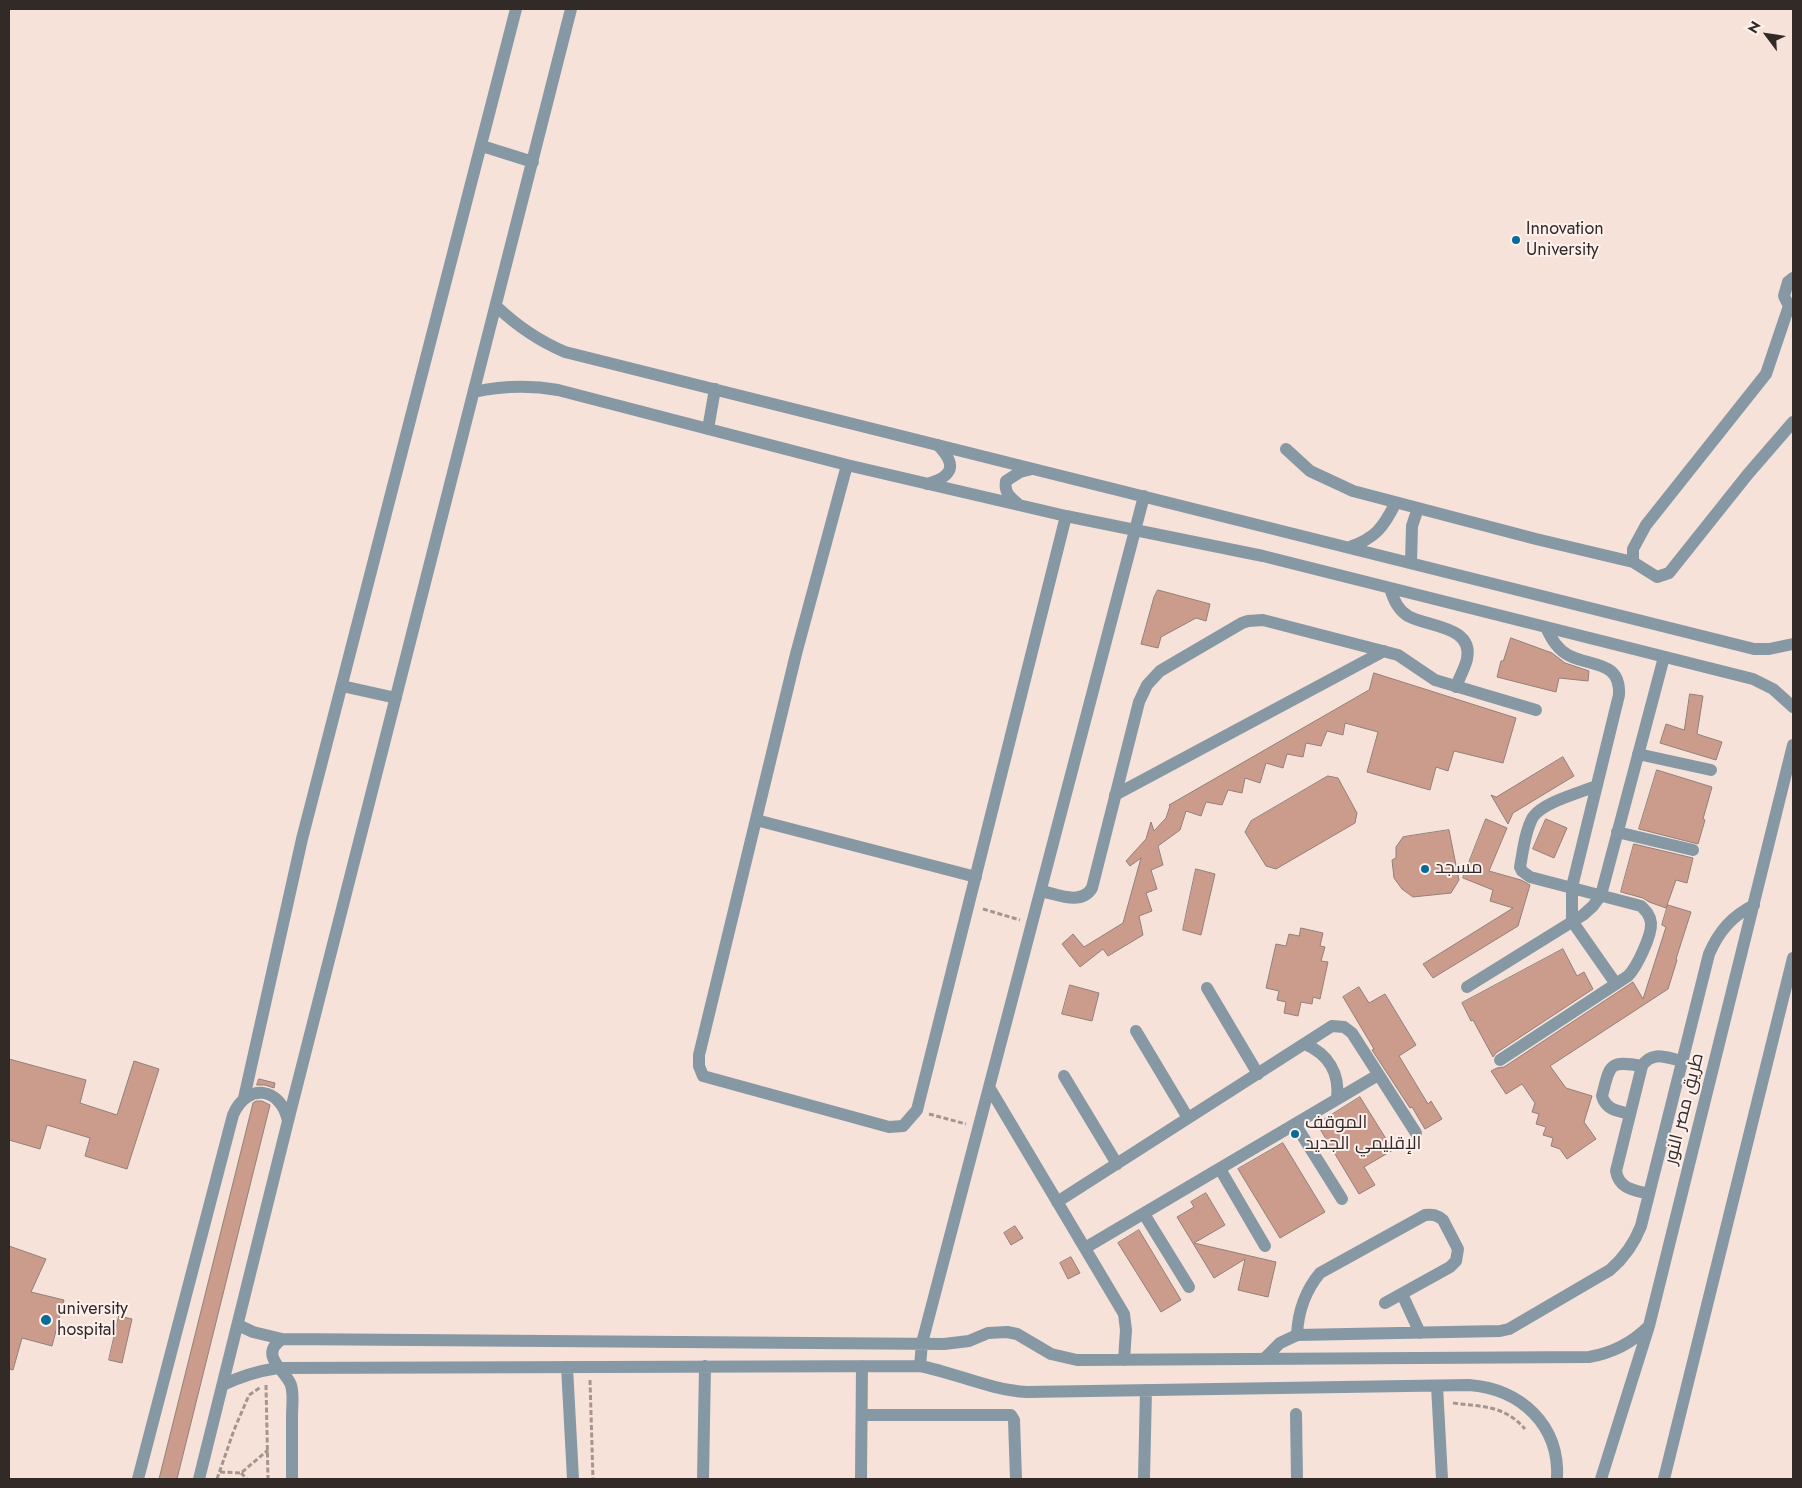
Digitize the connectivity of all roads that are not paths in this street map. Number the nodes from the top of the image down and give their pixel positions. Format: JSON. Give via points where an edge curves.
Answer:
{"nodes":[{"id":1,"x":516,"y":9,"type":"edge"},
{"id":2,"x":571,"y":9,"type":"edge"},
{"id":3,"x":482,"y":146,"type":"junction"},
{"id":4,"x":533,"y":162,"type":"junction"},
{"id":5,"x":1793,"y":278,"type":"edge"},
{"id":6,"x":496,"y":306,"type":"junction"},
{"id":7,"x":1791,"y":307,"type":"edge"},
{"id":8,"x":715,"y":389,"type":"junction"},
{"id":9,"x":474,"y":392,"type":"junction"},
{"id":10,"x":1793,"y":422,"type":"edge"},
{"id":11,"x":708,"y":429,"type":"junction"},
{"id":12,"x":938,"y":444,"type":"junction"},
{"id":13,"x":1286,"y":449,"type":"dead end"},
{"id":14,"x":847,"y":465,"type":"junction"},
{"id":15,"x":1035,"y":469,"type":"junction"},
{"id":16,"x":927,"y":484,"type":"junction"},
{"id":17,"x":1144,"y":496,"type":"junction"},
{"id":18,"x":1395,"y":504,"type":"junction"},
{"id":19,"x":1019,"y":505,"type":"junction"},
{"id":20,"x":1418,"y":508,"type":"junction"},
{"id":21,"x":1066,"y":516,"type":"junction"},
{"id":22,"x":1136,"y":530,"type":"junction"},
{"id":23,"x":1350,"y":547,"type":"junction"},
{"id":24,"x":1633,"y":562,"type":"junction"},
{"id":25,"x":1411,"y":563,"type":"junction"},
{"id":26,"x":1390,"y":588,"type":"junction"},
{"id":27,"x":1546,"y":628,"type":"junction"},
{"id":28,"x":1793,"y":644,"type":"edge"},
{"id":29,"x":1384,"y":651,"type":"junction"},
{"id":30,"x":1664,"y":657,"type":"junction"},
{"id":31,"x":342,"y":686,"type":"junction"},
{"id":32,"x":1456,"y":688,"type":"junction"},
{"id":33,"x":396,"y":698,"type":"junction"},
{"id":34,"x":1793,"y":707,"type":"edge"},
{"id":35,"x":1536,"y":710,"type":"dead end"},
{"id":36,"x":1793,"y":745,"type":"edge"},
{"id":37,"x":1638,"y":754,"type":"junction"},
{"id":38,"x":1711,"y":770,"type":"dead end"},
{"id":39,"x":1596,"y":786,"type":"junction"},
{"id":40,"x":1115,"y":795,"type":"junction"},
{"id":41,"x":756,"y":820,"type":"junction"},
{"id":42,"x":1617,"y":832,"type":"junction"},
{"id":43,"x":1692,"y":850,"type":"dead end"},
{"id":44,"x":976,"y":877,"type":"junction"},
{"id":45,"x":1572,"y":887,"type":"junction"},
{"id":46,"x":1041,"y":891,"type":"junction"},
{"id":47,"x":1600,"y":895,"type":"junction"},
{"id":48,"x":1754,"y":905,"type":"junction"},
{"id":49,"x":1572,"y":921,"type":"junction"},
{"id":50,"x":1793,"y":958,"type":"edge"},
{"id":51,"x":1616,"y":984,"type":"junction"},
{"id":52,"x":1467,"y":986,"type":"dead end"},
{"id":53,"x":1207,"y":988,"type":"dead end"},
{"id":54,"x":1136,"y":1031,"type":"dead end"},
{"id":55,"x":1305,"y":1044,"type":"junction"},
{"id":56,"x":1500,"y":1060,"type":"dead end"},
{"id":57,"x":1682,"y":1061,"type":"junction"},
{"id":58,"x":1642,"y":1066,"type":"junction"},
{"id":59,"x":1258,"y":1074,"type":"junction"},
{"id":60,"x":1378,"y":1075,"type":"junction"},
{"id":61,"x":1064,"y":1076,"type":"dead end"},
{"id":62,"x":989,"y":1088,"type":"junction"},
{"id":63,"x":244,"y":1098,"type":"junction"},
{"id":64,"x":1337,"y":1099,"type":"junction"},
{"id":65,"x":1630,"y":1114,"type":"junction"},
{"id":66,"x":1188,"y":1118,"type":"junction"},
{"id":67,"x":288,"y":1121,"type":"junction"},
{"id":68,"x":1295,"y":1124,"type":"junction"},
{"id":69,"x":1416,"y":1133,"type":"dead end"},
{"id":70,"x":1116,"y":1164,"type":"junction"},
{"id":71,"x":1220,"y":1168,"type":"junction"},
{"id":72,"x":1649,"y":1194,"type":"junction"},
{"id":73,"x":1342,"y":1199,"type":"dead end"},
{"id":74,"x":1057,"y":1202,"type":"junction"},
{"id":75,"x":1144,"y":1214,"type":"junction"},
{"id":76,"x":1266,"y":1246,"type":"dead end"},
{"id":77,"x":1085,"y":1248,"type":"junction"},
{"id":78,"x":1189,"y":1287,"type":"dead end"},
{"id":79,"x":1402,"y":1294,"type":"junction"},
{"id":80,"x":1385,"y":1303,"type":"dead end"},
{"id":81,"x":238,"y":1326,"type":"junction"},
{"id":82,"x":1649,"y":1326,"type":"junction"},
{"id":83,"x":1420,"y":1332,"type":"junction"},
{"id":84,"x":1297,"y":1335,"type":"junction"},
{"id":85,"x":282,"y":1339,"type":"junction"},
{"id":86,"x":922,"y":1343,"type":"junction"},
{"id":87,"x":1264,"y":1359,"type":"junction"},
{"id":88,"x":1124,"y":1360,"type":"junction"},
{"id":89,"x":705,"y":1366,"type":"junction"},
{"id":90,"x":862,"y":1366,"type":"junction"},
{"id":91,"x":920,"y":1366,"type":"junction"},
{"id":92,"x":568,"y":1367,"type":"junction"},
{"id":93,"x":278,"y":1368,"type":"junction"},
{"id":94,"x":223,"y":1385,"type":"junction"},
{"id":95,"x":1437,"y":1386,"type":"junction"},
{"id":96,"x":1146,"y":1390,"type":"junction"},
{"id":97,"x":1296,"y":1414,"type":"dead end"},
{"id":98,"x":862,"y":1415,"type":"junction"},
{"id":99,"x":138,"y":1479,"type":"edge"},
{"id":100,"x":199,"y":1479,"type":"edge"},
{"id":101,"x":292,"y":1479,"type":"edge"},
{"id":102,"x":573,"y":1479,"type":"edge"},
{"id":103,"x":704,"y":1479,"type":"edge"},
{"id":104,"x":861,"y":1479,"type":"edge"},
{"id":105,"x":1016,"y":1479,"type":"edge"},
{"id":106,"x":1144,"y":1479,"type":"edge"},
{"id":107,"x":1297,"y":1479,"type":"edge"},
{"id":108,"x":1442,"y":1479,"type":"edge"},
{"id":109,"x":1557,"y":1479,"type":"edge"},
{"id":110,"x":1601,"y":1479,"type":"edge"},
{"id":111,"x":1664,"y":1479,"type":"edge"}],
"edges":[{"from":1,"to":3,"type":"street"},
{"from":2,"to":4,"type":"street"},
{"from":3,"to":4,"type":"street"},
{"from":3,"to":31,"type":"street"},
{"from":4,"to":6,"type":"street"},
{"from":5,"to":7,"type":"street","via":[[1788,282],[1784,296]]},
{"from":6,"to":8,"type":"street","via":[[520,328],[565,352]]},
{"from":6,"to":9,"type":"street"},
{"from":7,"to":24,"type":"street","via":[[1766,374],[1646,525],[1633,549]]},
{"from":8,"to":11,"type":"street"},
{"from":8,"to":12,"type":"street"},
{"from":9,"to":11,"type":"street","via":[[510,386],[543,388]]},
{"from":9,"to":33,"type":"street"},
{"from":10,"to":24,"type":"street","via":[[1669,572],[1657,577]]},
{"from":11,"to":14,"type":"street"},
{"from":12,"to":15,"type":"street"},
{"from":12,"to":16,"type":"street","via":[[952,464],[947,475]]},
{"from":13,"to":18,"type":"street","via":[[1310,471],[1353,492]]},
{"from":14,"to":16,"type":"street"},
{"from":14,"to":41,"type":"street"},
{"from":15,"to":17,"type":"street"},
{"from":15,"to":19,"type":"street","via":[[1020,472],[1006,482],[1008,496]]},
{"from":16,"to":19,"type":"street"},
{"from":17,"to":22,"type":"street"},
{"from":17,"to":23,"type":"street"},
{"from":18,"to":20,"type":"street"},
{"from":18,"to":23,"type":"street","via":[[1377,532],[1367,541]]},
{"from":19,"to":21,"type":"street"},
{"from":20,"to":24,"type":"street"},
{"from":20,"to":25,"type":"street","via":[[1412,526]]},
{"from":21,"to":22,"type":"street"},
{"from":21,"to":44,"type":"street"},
{"from":22,"to":26,"type":"street","via":[[1263,556]]},
{"from":22,"to":46,"type":"street"},
{"from":23,"to":25,"type":"street"},
{"from":25,"to":28,"type":"street","via":[[1754,648],[1769,649]]},
{"from":26,"to":27,"type":"street"},
{"from":26,"to":32,"type":"street","via":[[1396,604],[1408,616],[1453,631],[1464,640],[1467,660]]},
{"from":27,"to":30,"type":"street"},
{"from":27,"to":39,"type":"street","via":[[1554,643],[1569,656],[1609,669],[1618,681],[1619,695]]},
{"from":29,"to":32,"type":"street","via":[[1402,656],[1435,680]]},
{"from":29,"to":40,"type":"street"},
{"from":29,"to":40,"type":"street","via":[[1263,620],[1242,623],[1168,664],[1152,678],[1139,702]]},
{"from":30,"to":34,"type":"street","via":[[1753,680],[1773,689]]},
{"from":30,"to":37,"type":"street"},
{"from":31,"to":33,"type":"street"},
{"from":31,"to":63,"type":"street","via":[[302,839]]},
{"from":32,"to":35,"type":"street"},
{"from":33,"to":67,"type":"street"},
{"from":36,"to":48,"type":"street","name":"طريق مصر النور"},
{"from":37,"to":38,"type":"street"},
{"from":37,"to":42,"type":"street"},
{"from":39,"to":45,"type":"street"},
{"from":39,"to":45,"type":"street","via":[[1542,809],[1533,818],[1520,866],[1530,877]]},
{"from":40,"to":46,"type":"street","via":[[1089,893],[1079,898]]},
{"from":41,"to":44,"type":"street"},
{"from":41,"to":44,"type":"street","via":[[699,1055],[703,1076],[889,1127],[903,1126],[916,1110]]},
{"from":42,"to":43,"type":"street"},
{"from":42,"to":47,"type":"street"},
{"from":45,"to":47,"type":"street"},
{"from":45,"to":49,"type":"street"},
{"from":46,"to":62,"type":"street"},
{"from":47,"to":49,"type":"street","via":[[1592,906]]},
{"from":47,"to":51,"type":"street","via":[[1641,906],[1650,920],[1651,926],[1636,966]]},
{"from":48,"to":57,"type":"street","via":[[1732,919],[1715,940]]},
{"from":48,"to":82,"type":"street","name":"طريق مصر النور"},
{"from":49,"to":51,"type":"street"},
{"from":49,"to":52,"type":"street"},
{"from":50,"to":111,"type":"street"},
{"from":51,"to":56,"type":"street"},
{"from":53,"to":59,"type":"street"},
{"from":54,"to":66,"type":"street"},
{"from":55,"to":59,"type":"street"},
{"from":55,"to":60,"type":"street","via":[[1332,1026],[1344,1027],[1352,1033]]},
{"from":55,"to":64,"type":"street","via":[[1329,1061],[1337,1079]]},
{"from":57,"to":58,"type":"street","via":[[1656,1055]]},
{"from":57,"to":72,"type":"street"},
{"from":58,"to":65,"type":"street"},
{"from":58,"to":65,"type":"street","via":[[1623,1062],[1615,1065],[1609,1070],[1602,1096],[1612,1110]]},
{"from":59,"to":66,"type":"street"},
{"from":60,"to":64,"type":"street"},
{"from":60,"to":69,"type":"street"},
{"from":61,"to":70,"type":"street"},
{"from":62,"to":74,"type":"street"},
{"from":62,"to":86,"type":"street"},
{"from":63,"to":67,"type":"street","via":[[264,1093],[273,1096],[281,1102]]},
{"from":63,"to":99,"type":"street","via":[[234,1115]]},
{"from":64,"to":68,"type":"street"},
{"from":65,"to":72,"type":"street","via":[[1616,1176],[1625,1187]]},
{"from":66,"to":70,"type":"street"},
{"from":67,"to":81,"type":"street"},
{"from":68,"to":71,"type":"street"},
{"from":68,"to":73,"type":"street"},
{"from":70,"to":74,"type":"street"},
{"from":71,"to":75,"type":"street"},
{"from":71,"to":76,"type":"street"},
{"from":72,"to":83,"type":"street","via":[[1635,1240],[1628,1253],[1610,1270],[1508,1329]]},
{"from":74,"to":77,"type":"street"},
{"from":75,"to":77,"type":"street"},
{"from":75,"to":78,"type":"street"},
{"from":77,"to":88,"type":"street","via":[[1124,1314]]},
{"from":79,"to":80,"type":"street"},
{"from":79,"to":83,"type":"street"},
{"from":79,"to":84,"type":"street","via":[[1456,1261],[1458,1249],[1443,1220],[1436,1215],[1425,1215],[1320,1273],[1302,1304]]},
{"from":81,"to":85,"type":"street"},
{"from":81,"to":94,"type":"street"},
{"from":82,"to":87,"type":"street","via":[[1621,1348],[1589,1357]]},
{"from":82,"to":110,"type":"street","name":"طريق مصر النور"},
{"from":83,"to":84,"type":"street"},
{"from":84,"to":87,"type":"street","via":[[1280,1343]]},
{"from":85,"to":86,"type":"street"},
{"from":85,"to":93,"type":"street","via":[[273,1351]]},
{"from":86,"to":88,"type":"street","via":[[958,1343],[988,1333],[1007,1332],[1064,1358]]},
{"from":86,"to":91,"type":"street"},
{"from":87,"to":88,"type":"street"},
{"from":89,"to":90,"type":"street"},
{"from":89,"to":92,"type":"street"},
{"from":89,"to":103,"type":"street"},
{"from":90,"to":91,"type":"street"},
{"from":90,"to":98,"type":"street"},
{"from":91,"to":96,"type":"street","via":[[1015,1391]]},
{"from":92,"to":93,"type":"street"},
{"from":92,"to":102,"type":"street"},
{"from":93,"to":94,"type":"street","via":[[252,1372]]},
{"from":93,"to":101,"type":"street","via":[[290,1384]]},
{"from":94,"to":100,"type":"street"},
{"from":95,"to":96,"type":"street"},
{"from":95,"to":108,"type":"street"},
{"from":95,"to":109,"type":"street","via":[[1484,1387],[1525,1405],[1536,1415],[1551,1441],[1556,1455]]},
{"from":96,"to":106,"type":"street"},
{"from":97,"to":107,"type":"street"},
{"from":98,"to":104,"type":"street"},
{"from":98,"to":105,"type":"street","via":[[1011,1415],[1014,1420]]}]}
